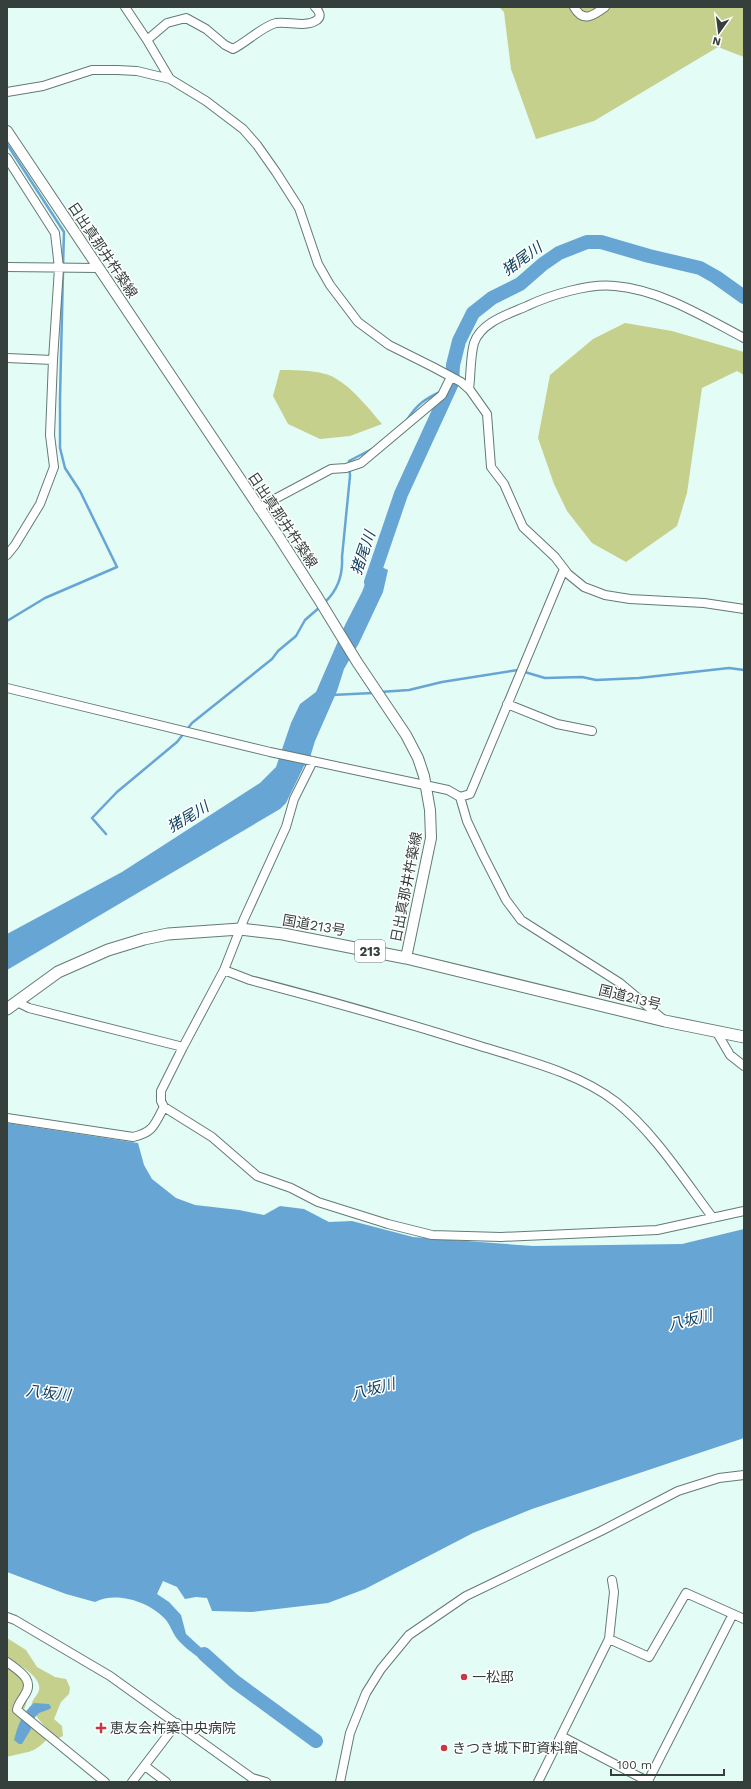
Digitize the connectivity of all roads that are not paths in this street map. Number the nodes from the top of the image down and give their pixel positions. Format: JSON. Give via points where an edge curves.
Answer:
{"nodes":[{"id":1,"x":125,"y":7,"type":"edge"},
{"id":2,"x":315,"y":7,"type":"edge"},
{"id":3,"x":574,"y":7,"type":"edge"},
{"id":4,"x":605,"y":7,"type":"edge"},
{"id":5,"x":147,"y":40,"type":"junction"},
{"id":6,"x":170,"y":79,"type":"junction"},
{"id":7,"x":7,"y":92,"type":"edge"},
{"id":8,"x":7,"y":131,"type":"edge"},
{"id":9,"x":7,"y":158,"type":"edge"},
{"id":10,"x":7,"y":267,"type":"edge"},
{"id":11,"x":64,"y":268,"type":"junction"},
{"id":12,"x":98,"y":268,"type":"junction"},
{"id":13,"x":744,"y":338,"type":"edge"},
{"id":14,"x":7,"y":358,"type":"edge"},
{"id":15,"x":53,"y":360,"type":"junction"},
{"id":16,"x":451,"y":377,"type":"junction"},
{"id":17,"x":469,"y":389,"type":"junction"},
{"id":18,"x":258,"y":508,"type":"junction"},
{"id":19,"x":7,"y":555,"type":"edge"},
{"id":20,"x":564,"y":569,"type":"junction"},
{"id":21,"x":744,"y":610,"type":"edge"},
{"id":22,"x":7,"y":688,"type":"edge"},
{"id":23,"x":507,"y":704,"type":"junction"},
{"id":24,"x":592,"y":731,"type":"dead end"},
{"id":25,"x":313,"y":761,"type":"junction"},
{"id":26,"x":426,"y":786,"type":"junction"},
{"id":27,"x":460,"y":797,"type":"junction"},
{"id":28,"x":240,"y":929,"type":"junction"},
{"id":29,"x":406,"y":958,"type":"junction"},
{"id":30,"x":224,"y":970,"type":"junction"},
{"id":31,"x":16,"y":1002,"type":"junction"},
{"id":32,"x":7,"y":1009,"type":"edge"},
{"id":33,"x":665,"y":1021,"type":"junction"},
{"id":34,"x":716,"y":1031,"type":"junction"},
{"id":35,"x":744,"y":1037,"type":"edge"},
{"id":36,"x":182,"y":1047,"type":"junction"},
{"id":37,"x":744,"y":1066,"type":"edge"},
{"id":38,"x":164,"y":1107,"type":"junction"},
{"id":39,"x":7,"y":1118,"type":"edge"},
{"id":40,"x":744,"y":1211,"type":"edge"},
{"id":41,"x":713,"y":1218,"type":"junction"},
{"id":42,"x":744,"y":1475,"type":"edge"},
{"id":43,"x":612,"y":1580,"type":"dead end"},
{"id":44,"x":733,"y":1614,"type":"junction"},
{"id":45,"x":7,"y":1617,"type":"edge"},
{"id":46,"x":744,"y":1619,"type":"edge"},
{"id":47,"x":609,"y":1639,"type":"junction"},
{"id":48,"x":7,"y":1662,"type":"edge"},
{"id":49,"x":177,"y":1723,"type":"junction"},
{"id":50,"x":561,"y":1736,"type":"junction"},
{"id":51,"x":145,"y":1766,"type":"junction"},
{"id":52,"x":105,"y":1782,"type":"edge"},
{"id":53,"x":132,"y":1782,"type":"edge"},
{"id":54,"x":166,"y":1782,"type":"edge"},
{"id":55,"x":266,"y":1782,"type":"edge"},
{"id":56,"x":340,"y":1782,"type":"edge"},
{"id":57,"x":538,"y":1782,"type":"edge"},
{"id":58,"x":649,"y":1782,"type":"edge"}],
"edges":[{"from":1,"to":5,"type":"street"},
{"from":2,"to":5,"type":"street","via":[[320,15],[313,22],[277,23],[233,49],[186,18],[167,23]]},
{"from":3,"to":4,"type":"street","via":[[580,16],[589,17]]},
{"from":5,"to":6,"type":"street"},
{"from":6,"to":7,"type":"street","via":[[137,71],[92,70],[42,86]]},
{"from":6,"to":16,"type":"street","via":[[206,101],[243,129],[257,145],[299,208],[314,253],[330,286],[358,322],[389,345]]},
{"from":8,"to":12,"type":"main road","name":"日出真那井杵築線"},
{"from":9,"to":11,"type":"street","via":[[55,233]]},
{"from":10,"to":11,"type":"street"},
{"from":11,"to":12,"type":"street"},
{"from":11,"to":15,"type":"street"},
{"from":12,"to":18,"type":"main road","name":"日出真那井杵築線"},
{"from":13,"to":17,"type":"street","via":[[674,303],[640,290],[614,285],[594,286],[546,297],[488,325],[479,334],[475,343]]},
{"from":14,"to":15,"type":"street"},
{"from":15,"to":19,"type":"street","via":[[50,435],[54,467],[40,504],[16,545]]},
{"from":16,"to":17,"type":"street"},
{"from":16,"to":18,"type":"street","via":[[442,394],[361,463],[331,469]]},
{"from":17,"to":20,"type":"street","via":[[487,414],[491,467],[504,484],[524,527]]},
{"from":18,"to":26,"type":"main road","name":"日出真那井杵築線","via":[[318,598],[418,758]]},
{"from":20,"to":21,"type":"street","via":[[584,587],[605,595],[704,603]]},
{"from":20,"to":23,"type":"street"},
{"from":22,"to":25,"type":"street"},
{"from":23,"to":24,"type":"street","via":[[557,724]]},
{"from":23,"to":27,"type":"street","via":[[470,794]]},
{"from":25,"to":26,"type":"street"},
{"from":25,"to":28,"type":"street","via":[[294,799],[286,827]]},
{"from":26,"to":27,"type":"street","via":[[448,790]]},
{"from":26,"to":29,"type":"main road","name":"日出真那井杵築線","via":[[431,838]]},
{"from":27,"to":33,"type":"street","via":[[467,821],[483,855],[506,900],[521,920],[620,983]]},
{"from":28,"to":29,"type":"highway","name":"国道213号","number":"213","via":[[283,934]]},
{"from":28,"to":30,"type":"street"},
{"from":28,"to":31,"type":"highway","name":"国道213号","number":"213","via":[[168,934],[108,950],[58,972]]},
{"from":29,"to":33,"type":"highway","name":"国道213号","number":"213"},
{"from":30,"to":36,"type":"street"},
{"from":30,"to":41,"type":"street","via":[[250,980],[417,1026],[545,1066],[596,1088],[627,1110]]},
{"from":31,"to":32,"type":"highway","name":"国道213号","number":"213"},
{"from":31,"to":36,"type":"street","via":[[29,1008]]},
{"from":33,"to":34,"type":"highway","name":"国道213号","number":"213"},
{"from":34,"to":35,"type":"highway","name":"国道213号","number":"213"},
{"from":34,"to":37,"type":"street","via":[[730,1055]]},
{"from":36,"to":38,"type":"street","via":[[161,1091]]},
{"from":38,"to":39,"type":"street","via":[[151,1130],[133,1137]]},
{"from":38,"to":41,"type":"street","via":[[212,1137],[257,1176],[291,1188],[318,1202],[432,1235],[501,1237],[649,1230]]},
{"from":40,"to":41,"type":"street"},
{"from":42,"to":56,"type":"street","via":[[719,1478],[678,1491],[466,1596],[409,1635],[381,1669],[366,1693],[350,1733]]},
{"from":43,"to":47,"type":"street","via":[[614,1592]]},
{"from":44,"to":46,"type":"street"},
{"from":44,"to":47,"type":"street","via":[[686,1593],[649,1656]]},
{"from":44,"to":58,"type":"street"},
{"from":45,"to":49,"type":"street","via":[[110,1676]]},
{"from":47,"to":50,"type":"street"},
{"from":48,"to":52,"type":"street","via":[[19,1670],[29,1684],[29,1689],[17,1708],[21,1714]]},
{"from":49,"to":51,"type":"street"},
{"from":49,"to":55,"type":"street","via":[[252,1778]]},
{"from":50,"to":57,"type":"street"},
{"from":50,"to":58,"type":"street"},
{"from":51,"to":53,"type":"street"},
{"from":51,"to":54,"type":"street"}]}
